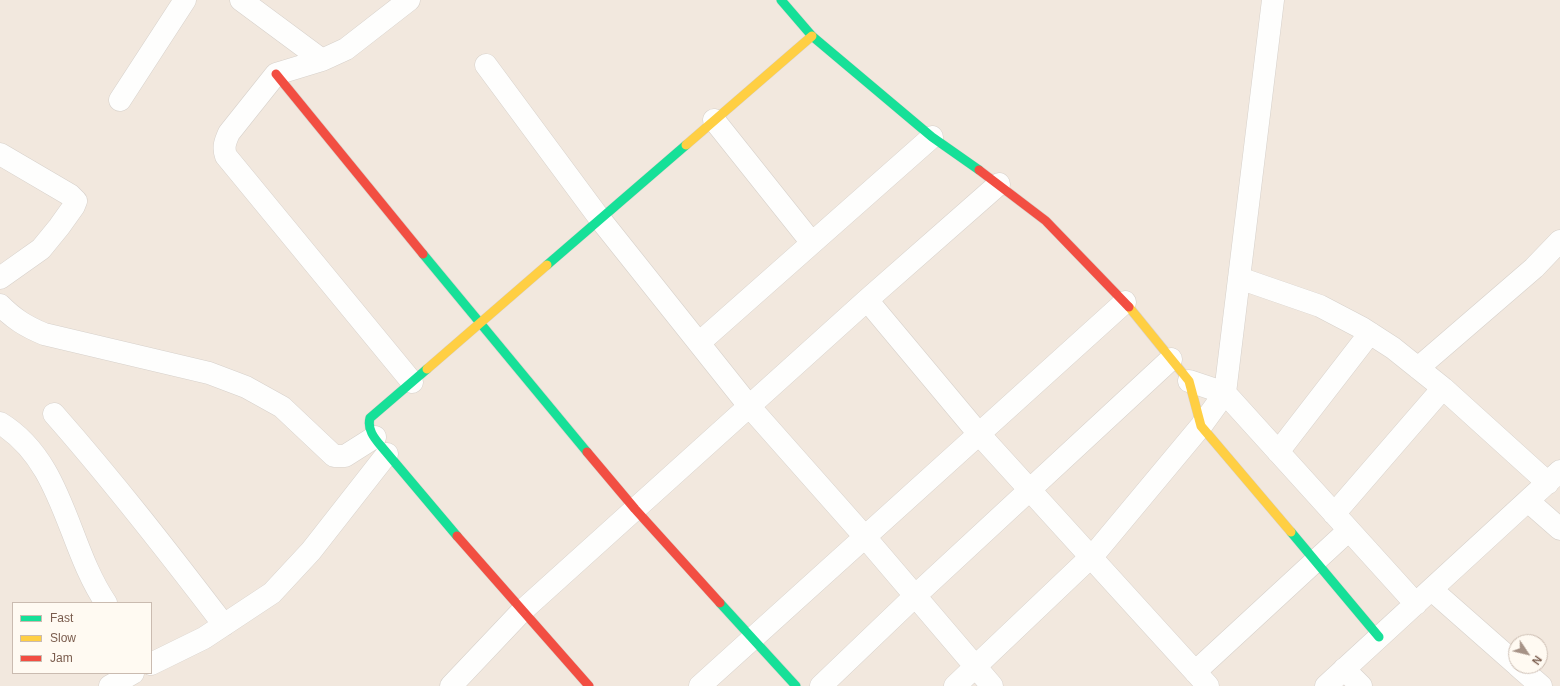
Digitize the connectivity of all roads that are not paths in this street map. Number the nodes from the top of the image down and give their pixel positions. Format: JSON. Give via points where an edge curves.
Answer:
{"nodes":[{"id":1,"x":185,"y":0,"type":"edge"},
{"id":2,"x":241,"y":0,"type":"edge"},
{"id":3,"x":409,"y":0,"type":"edge"},
{"id":4,"x":781,"y":0,"type":"edge"},
{"id":5,"x":1273,"y":0,"type":"edge"},
{"id":6,"x":812,"y":36,"type":"junction"},
{"id":7,"x":322,"y":60,"type":"junction"},
{"id":8,"x":486,"y":65,"type":"dead end"},
{"id":9,"x":276,"y":74,"type":"junction"},
{"id":10,"x":120,"y":100,"type":"dead end"},
{"id":11,"x":714,"y":120,"type":"junction"},
{"id":12,"x":932,"y":137,"type":"junction"},
{"id":13,"x":0,"y":154,"type":"edge"},
{"id":14,"x":999,"y":184,"type":"junction"},
{"id":15,"x":600,"y":219,"type":"junction"},
{"id":16,"x":1560,"y":241,"type":"edge"},
{"id":17,"x":812,"y":243,"type":"junction"},
{"id":18,"x":0,"y":278,"type":"edge"},
{"id":19,"x":1239,"y":278,"type":"junction"},
{"id":20,"x":867,"y":300,"type":"junction"},
{"id":21,"x":1125,"y":302,"type":"junction"},
{"id":22,"x":0,"y":305,"type":"edge"},
{"id":23,"x":479,"y":324,"type":"junction"},
{"id":24,"x":1370,"y":333,"type":"junction"},
{"id":25,"x":699,"y":343,"type":"junction"},
{"id":26,"x":1171,"y":359,"type":"junction"},
{"id":27,"x":1418,"y":368,"type":"junction"},
{"id":28,"x":1189,"y":381,"type":"junction"},
{"id":29,"x":412,"y":382,"type":"junction"},
{"id":30,"x":1443,"y":388,"type":"junction"},
{"id":31,"x":1225,"y":393,"type":"junction"},
{"id":32,"x":749,"y":406,"type":"junction"},
{"id":33,"x":54,"y":414,"type":"dead end"},
{"id":34,"x":0,"y":424,"type":"edge"},
{"id":35,"x":1201,"y":426,"type":"junction"},
{"id":36,"x":978,"y":434,"type":"junction"},
{"id":37,"x":381,"y":446,"type":"junction"},
{"id":38,"x":1278,"y":452,"type":"junction"},
{"id":39,"x":1554,"y":477,"type":"edge"},
{"id":40,"x":1030,"y":491,"type":"junction"},
{"id":41,"x":1528,"y":500,"type":"junction"},
{"id":42,"x":635,"y":509,"type":"junction"},
{"id":43,"x":1334,"y":514,"type":"junction"},
{"id":44,"x":1560,"y":529,"type":"edge"},
{"id":45,"x":1349,"y":530,"type":"junction"},
{"id":46,"x":865,"y":537,"type":"junction"},
{"id":47,"x":1090,"y":557,"type":"junction"},
{"id":48,"x":1314,"y":561,"type":"junction"},
{"id":49,"x":1432,"y":590,"type":"junction"},
{"id":50,"x":915,"y":596,"type":"junction"},
{"id":51,"x":105,"y":602,"type":"edge"},
{"id":52,"x":1416,"y":604,"type":"junction"},
{"id":53,"x":522,"y":611,"type":"junction"},
{"id":54,"x":224,"y":625,"type":"junction"},
{"id":55,"x":1379,"y":637,"type":"junction"},
{"id":56,"x":752,"y":639,"type":"junction"},
{"id":57,"x":1508,"y":657,"type":"edge"},
{"id":58,"x":152,"y":664,"type":"edge"},
{"id":59,"x":976,"y":666,"type":"junction"},
{"id":60,"x":1344,"y":669,"type":"junction"},
{"id":61,"x":131,"y":674,"type":"edge"},
{"id":62,"x":1527,"y":674,"type":"edge"},
{"id":63,"x":1202,"y":679,"type":"edge"},
{"id":64,"x":110,"y":686,"type":"edge"},
{"id":65,"x":451,"y":686,"type":"edge"},
{"id":66,"x":589,"y":686,"type":"edge"},
{"id":67,"x":700,"y":686,"type":"edge"},
{"id":68,"x":796,"y":686,"type":"edge"},
{"id":69,"x":821,"y":686,"type":"edge"},
{"id":70,"x":955,"y":686,"type":"edge"},
{"id":71,"x":992,"y":686,"type":"edge"},
{"id":72,"x":1326,"y":686,"type":"edge"},
{"id":73,"x":1361,"y":686,"type":"edge"},
{"id":74,"x":1541,"y":686,"type":"edge"}],
"edges":[{"from":1,"to":10,"type":"street"},
{"from":2,"to":7,"type":"street"},
{"from":3,"to":7,"type":"street","via":[[346,49]]},
{"from":4,"to":6,"type":"street"},
{"from":5,"to":19,"type":"street"},
{"from":6,"to":11,"type":"street"},
{"from":6,"to":12,"type":"street"},
{"from":7,"to":9,"type":"street"},
{"from":8,"to":15,"type":"street"},
{"from":9,"to":23,"type":"street"},
{"from":9,"to":29,"type":"street","via":[[229,133],[224,148],[226,156]]},
{"from":11,"to":15,"type":"street"},
{"from":11,"to":17,"type":"street"},
{"from":12,"to":14,"type":"street"},
{"from":12,"to":17,"type":"street"},
{"from":13,"to":18,"type":"street","via":[[76,201],[41,249]]},
{"from":14,"to":20,"type":"street"},
{"from":14,"to":21,"type":"street","via":[[1046,221]]},
{"from":15,"to":23,"type":"street"},
{"from":15,"to":25,"type":"street"},
{"from":16,"to":27,"type":"street","via":[[1534,268]]},
{"from":17,"to":25,"type":"street"},
{"from":19,"to":24,"type":"street","via":[[1320,306]]},
{"from":19,"to":31,"type":"street"},
{"from":20,"to":32,"type":"street"},
{"from":20,"to":36,"type":"street"},
{"from":21,"to":26,"type":"street"},
{"from":21,"to":36,"type":"street"},
{"from":22,"to":37,"type":"street","via":[[26,327],[44,334],[209,372],[246,387],[282,407],[334,456],[345,456]]},
{"from":23,"to":29,"type":"street"},
{"from":23,"to":42,"type":"street"},
{"from":24,"to":27,"type":"street"},
{"from":24,"to":38,"type":"street"},
{"from":25,"to":32,"type":"street"},
{"from":26,"to":28,"type":"street"},
{"from":26,"to":40,"type":"street"},
{"from":27,"to":30,"type":"street"},
{"from":28,"to":31,"type":"street"},
{"from":28,"to":35,"type":"street"},
{"from":29,"to":37,"type":"street","via":[[370,418],[369,429]]},
{"from":30,"to":39,"type":"street"},
{"from":30,"to":43,"type":"street"},
{"from":31,"to":35,"type":"street"},
{"from":31,"to":38,"type":"street"},
{"from":32,"to":42,"type":"street"},
{"from":32,"to":46,"type":"street"},
{"from":33,"to":54,"type":"street","via":[[143,520]]},
{"from":34,"to":51,"type":"street","via":[[22,441],[39,460],[62,503],[83,560]]},
{"from":35,"to":47,"type":"street"},
{"from":35,"to":48,"type":"street"},
{"from":36,"to":40,"type":"street"},
{"from":36,"to":46,"type":"street"},
{"from":37,"to":53,"type":"street"},
{"from":37,"to":54,"type":"street","via":[[311,551],[272,593]]},
{"from":38,"to":43,"type":"street"},
{"from":39,"to":41,"type":"street"},
{"from":40,"to":47,"type":"street"},
{"from":40,"to":50,"type":"street"},
{"from":41,"to":44,"type":"street"},
{"from":41,"to":49,"type":"street"},
{"from":42,"to":53,"type":"street"},
{"from":42,"to":56,"type":"street"},
{"from":43,"to":45,"type":"street"},
{"from":45,"to":48,"type":"street"},
{"from":45,"to":52,"type":"street"},
{"from":46,"to":50,"type":"street"},
{"from":46,"to":56,"type":"street"},
{"from":47,"to":59,"type":"street"},
{"from":47,"to":63,"type":"street"},
{"from":48,"to":55,"type":"street"},
{"from":48,"to":63,"type":"street"},
{"from":49,"to":52,"type":"street"},
{"from":49,"to":57,"type":"street"},
{"from":50,"to":59,"type":"street"},
{"from":50,"to":69,"type":"street"},
{"from":52,"to":55,"type":"street"},
{"from":53,"to":65,"type":"street"},
{"from":53,"to":66,"type":"street"},
{"from":54,"to":58,"type":"street","via":[[204,638]]},
{"from":55,"to":60,"type":"street"},
{"from":56,"to":67,"type":"street"},
{"from":56,"to":68,"type":"street"},
{"from":59,"to":70,"type":"street"},
{"from":59,"to":71,"type":"street"},
{"from":60,"to":72,"type":"street"},
{"from":60,"to":73,"type":"street"},
{"from":61,"to":64,"type":"street"},
{"from":62,"to":74,"type":"street"}]}
